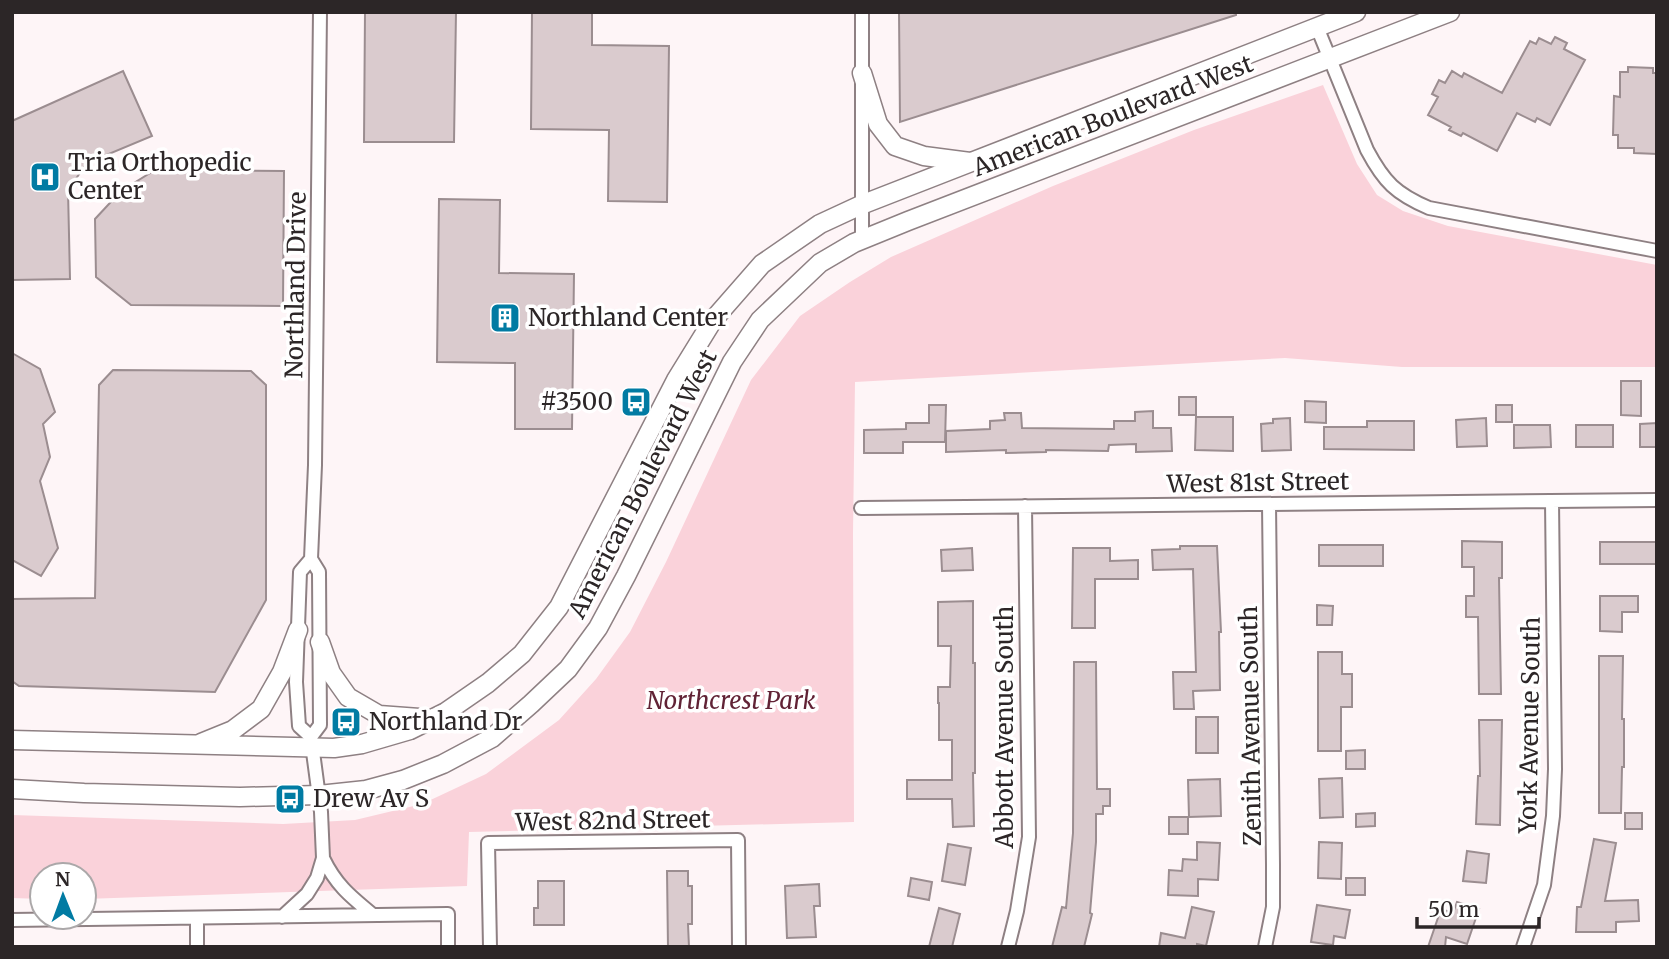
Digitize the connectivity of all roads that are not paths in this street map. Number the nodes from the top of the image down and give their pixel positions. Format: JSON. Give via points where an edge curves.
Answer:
{"nodes":[{"id":1,"x":320,"y":12,"type":"edge"},
{"id":2,"x":862,"y":12,"type":"edge"},
{"id":3,"x":1356,"y":12,"type":"edge"},
{"id":4,"x":1450,"y":12,"type":"edge"},
{"id":5,"x":1317,"y":27,"type":"junction"},
{"id":6,"x":1330,"y":59,"type":"junction"},
{"id":7,"x":862,"y":73,"type":"junction"},
{"id":8,"x":973,"y":162,"type":"junction"},
{"id":9,"x":862,"y":205,"type":"junction"},
{"id":10,"x":862,"y":239,"type":"junction"},
{"id":11,"x":1657,"y":251,"type":"edge"},
{"id":12,"x":1657,"y":500,"type":"edge"},
{"id":13,"x":1552,"y":501,"type":"junction"},
{"id":14,"x":1269,"y":504,"type":"junction"},
{"id":15,"x":1025,"y":506,"type":"junction"},
{"id":16,"x":861,"y":508,"type":"dead end"},
{"id":17,"x":310,"y":559,"type":"junction"},
{"id":18,"x":298,"y":630,"type":"junction"},
{"id":19,"x":320,"y":642,"type":"junction"},
{"id":20,"x":433,"y":719,"type":"junction"},
{"id":21,"x":12,"y":733,"type":"edge"},
{"id":22,"x":21,"y":741,"type":"edge"},
{"id":23,"x":312,"y":743,"type":"junction"},
{"id":24,"x":195,"y":746,"type":"junction"},
{"id":25,"x":12,"y":789,"type":"edge"},
{"id":26,"x":319,"y":795,"type":"junction"},
{"id":27,"x":323,"y":858,"type":"junction"},
{"id":28,"x":373,"y":915,"type":"junction"},
{"id":29,"x":282,"y":917,"type":"junction"},
{"id":30,"x":197,"y":919,"type":"junction"},
{"id":31,"x":12,"y":920,"type":"edge"},
{"id":32,"x":197,"y":947,"type":"edge"},
{"id":33,"x":448,"y":947,"type":"edge"},
{"id":34,"x":490,"y":947,"type":"edge"},
{"id":35,"x":739,"y":947,"type":"edge"},
{"id":36,"x":1009,"y":947,"type":"edge"},
{"id":37,"x":1265,"y":947,"type":"edge"},
{"id":38,"x":1523,"y":947,"type":"edge"}],
"edges":[{"from":1,"to":17,"type":"street","name":"Northland Drive"},
{"from":2,"to":7,"type":"street"},
{"from":3,"to":5,"type":"main road","name":"American Boulevard West"},
{"from":4,"to":6,"type":"main road","name":"American Boulevard West"},
{"from":5,"to":6,"type":"street"},
{"from":5,"to":8,"type":"main road","name":"American Boulevard West"},
{"from":6,"to":10,"type":"main road","name":"American Boulevard West"},
{"from":6,"to":11,"type":"street","via":[[1377,170],[1409,199],[1429,208]]},
{"from":7,"to":8,"type":"main road","via":[[878,124],[895,146],[924,156]]},
{"from":7,"to":9,"type":"street"},
{"from":8,"to":9,"type":"main road","name":"American Boulevard West"},
{"from":9,"to":10,"type":"street"},
{"from":9,"to":20,"type":"main road","name":"American Boulevard West","via":[[820,224],[762,264],[713,320],[676,380],[559,607],[522,654],[488,684]]},
{"from":10,"to":26,"type":"main road","name":"American Boulevard West","via":[[820,263],[760,320],[732,362],[598,628],[568,668],[492,738],[443,764],[366,790]]},
{"from":12,"to":13,"type":"street","name":"West 81st Street"},
{"from":13,"to":14,"type":"street","name":"West 81st Street"},
{"from":13,"to":38,"type":"street","name":"York Avenue South","via":[[1553,816],[1544,885]]},
{"from":14,"to":15,"type":"street","name":"West 81st Street"},
{"from":14,"to":37,"type":"street","name":"Zenith Avenue South","via":[[1273,907]]},
{"from":15,"to":16,"type":"street","name":"West 81st Street"},
{"from":15,"to":36,"type":"street","name":"Abbott Avenue South","via":[[1029,837]]},
{"from":17,"to":18,"type":"street","name":"Northland Drive","via":[[300,572]]},
{"from":17,"to":19,"type":"street","name":"Northland Drive","via":[[319,572]]},
{"from":18,"to":23,"type":"street","name":"Northland Drive","via":[[299,726]]},
{"from":18,"to":24,"type":"main road","via":[[282,673],[261,709],[233,730]]},
{"from":19,"to":20,"type":"main road","via":[[331,673],[348,697],[379,715]]},
{"from":19,"to":23,"type":"street","name":"Northland Drive","via":[[320,725]]},
{"from":20,"to":23,"type":"main road","name":"American Boulevard West","via":[[362,744],[334,748]]},
{"from":21,"to":22,"type":"main road"},
{"from":22,"to":24,"type":"main road","name":"American Boulevard West"},
{"from":23,"to":24,"type":"main road","name":"American Boulevard West"},
{"from":23,"to":26,"type":"street","name":"Northland Drive"},
{"from":25,"to":26,"type":"main road","name":"American Boulevard West","via":[[240,797]]},
{"from":26,"to":27,"type":"street","name":"Northland Drive"},
{"from":27,"to":28,"type":"street","via":[[346,894]]},
{"from":27,"to":29,"type":"street","via":[[307,894]]},
{"from":28,"to":29,"type":"street"},
{"from":28,"to":33,"type":"street","via":[[448,914]]},
{"from":29,"to":30,"type":"street"},
{"from":30,"to":31,"type":"street"},
{"from":30,"to":32,"type":"street"},
{"from":34,"to":35,"type":"street","name":"West 82nd Street","via":[[488,843],[738,840]]}]}
